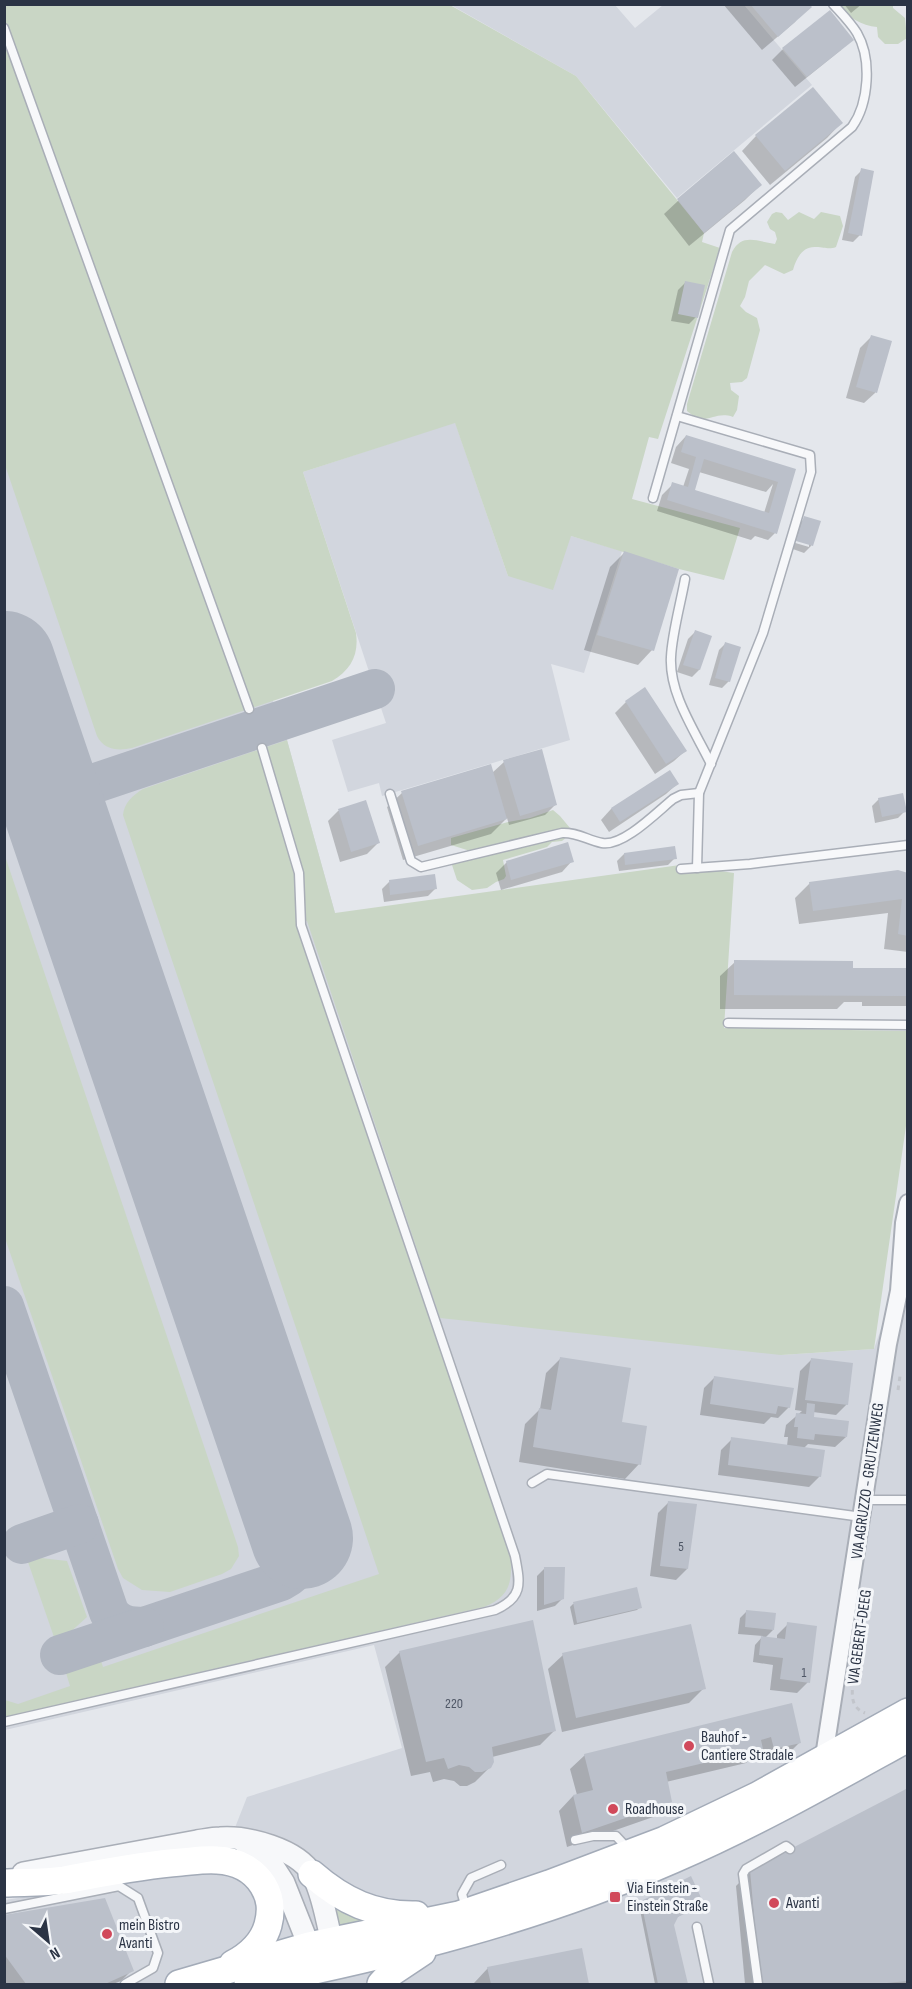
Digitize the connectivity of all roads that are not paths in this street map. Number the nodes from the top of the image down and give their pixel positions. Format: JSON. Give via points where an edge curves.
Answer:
{"nodes":[{"id":1,"x":833,"y":4,"type":"edge"},
{"id":2,"x":4,"y":28,"type":"edge"},
{"id":3,"x":677,"y":416,"type":"junction"},
{"id":4,"x":653,"y":498,"type":"dead end"},
{"id":5,"x":685,"y":579,"type":"dead end"},
{"id":6,"x":249,"y":710,"type":"dead end"},
{"id":7,"x":262,"y":748,"type":"dead end"},
{"id":8,"x":711,"y":764,"type":"junction"},
{"id":9,"x":699,"y":793,"type":"junction"},
{"id":10,"x":390,"y":794,"type":"dead end"},
{"id":11,"x":908,"y":845,"type":"edge"},
{"id":12,"x":697,"y":868,"type":"junction"},
{"id":13,"x":681,"y":869,"type":"dead end"},
{"id":14,"x":728,"y":1023,"type":"dead end"},
{"id":15,"x":908,"y":1025,"type":"edge"},
{"id":16,"x":908,"y":1203,"type":"edge"},
{"id":17,"x":903,"y":1291,"type":"edge"},
{"id":18,"x":532,"y":1483,"type":"dead end"},
{"id":19,"x":908,"y":1500,"type":"edge"},
{"id":20,"x":864,"y":1508,"type":"junction"},
{"id":21,"x":908,"y":1712,"type":"edge"},
{"id":22,"x":4,"y":1722,"type":"edge"},
{"id":23,"x":908,"y":1738,"type":"edge"},
{"id":24,"x":829,"y":1757,"type":"junction"},
{"id":25,"x":241,"y":1839,"type":"junction"},
{"id":26,"x":575,"y":1840,"type":"dead end"},
{"id":27,"x":790,"y":1849,"type":"dead end"},
{"id":28,"x":632,"y":1852,"type":"junction"},
{"id":29,"x":501,"y":1865,"type":"dead end"},
{"id":30,"x":312,"y":1874,"type":"junction"},
{"id":31,"x":4,"y":1876,"type":"edge"},
{"id":32,"x":4,"y":1883,"type":"edge"},
{"id":33,"x":4,"y":1909,"type":"edge"},
{"id":34,"x":463,"y":1914,"type":"junction"},
{"id":35,"x":698,"y":1928,"type":"dead end"},
{"id":36,"x":445,"y":1940,"type":"junction"},
{"id":37,"x":320,"y":1944,"type":"junction"},
{"id":38,"x":125,"y":1984,"type":"edge"},
{"id":39,"x":178,"y":1984,"type":"edge"},
{"id":40,"x":248,"y":1984,"type":"edge"},
{"id":41,"x":381,"y":1984,"type":"edge"},
{"id":42,"x":709,"y":1984,"type":"edge"},
{"id":43,"x":758,"y":1984,"type":"edge"}],
"edges":[{"from":1,"to":3,"type":"lane","via":[[856,31],[864,53],[865,91],[859,117],[730,230]]},
{"from":2,"to":6,"type":"lane"},
{"from":3,"to":4,"type":"lane"},
{"from":3,"to":8,"type":"lane","via":[[810,455],[811,464],[763,633]]},
{"from":5,"to":8,"type":"lane","via":[[671,656],[672,674],[676,692]]},
{"from":7,"to":22,"type":"lane","via":[[299,873],[301,925],[515,1556],[518,1591],[510,1602],[495,1610]]},
{"from":8,"to":9,"type":"lane"},
{"from":9,"to":10,"type":"lane","via":[[673,799],[627,836],[608,844],[572,833],[562,834],[421,867],[411,861]]},
{"from":9,"to":12,"type":"lane"},
{"from":11,"to":12,"type":"lane"},
{"from":12,"to":13,"type":"lane"},
{"from":14,"to":15,"type":"lane"},
{"from":16,"to":17,"type":"street","name":"VIA AGRUZZO - GRUTZENWEG"},
{"from":17,"to":20,"type":"street","name":"VIA AGRUZZO - GRUTZENWEG","via":[[888,1344]]},
{"from":18,"to":20,"type":"lane","via":[[548,1474]]},
{"from":19,"to":20,"type":"lane"},
{"from":20,"to":24,"type":"street","name":"VIA AGRUZZO - GRUTZENWEG","via":[[825,1750]]},
{"from":21,"to":24,"type":"main road"},
{"from":23,"to":36,"type":"main road","via":[[755,1822],[673,1860],[578,1897]]},
{"from":24,"to":28,"type":"main road","via":[[757,1796]]},
{"from":25,"to":30,"type":"street","via":[[294,1856]]},
{"from":25,"to":31,"type":"street","via":[[221,1837]]},
{"from":25,"to":37,"type":"street","via":[[275,1869],[296,1911]]},
{"from":26,"to":28,"type":"lane","via":[[616,1836]]},
{"from":27,"to":43,"type":"lane","via":[[786,1846],[743,1874]]},
{"from":28,"to":34,"type":"main road"},
{"from":29,"to":34,"type":"lane","via":[[471,1878],[462,1894]]},
{"from":30,"to":34,"type":"main road","via":[[335,1892],[372,1911],[402,1916]]},
{"from":30,"to":37,"type":"street","via":[[318,1888]]},
{"from":32,"to":39,"type":"main road","via":[[60,1880],[202,1860],[234,1863],[250,1870],[266,1890],[270,1907],[269,1923],[261,1942],[237,1962]]},
{"from":33,"to":38,"type":"lane","via":[[119,1886],[138,1898],[158,1953],[153,1968]]},
{"from":34,"to":37,"type":"main road"},
{"from":35,"to":42,"type":"lane"},
{"from":36,"to":40,"type":"main road"},
{"from":36,"to":41,"type":"main road","via":[[414,1956]]},
{"from":37,"to":39,"type":"main road"}]}
